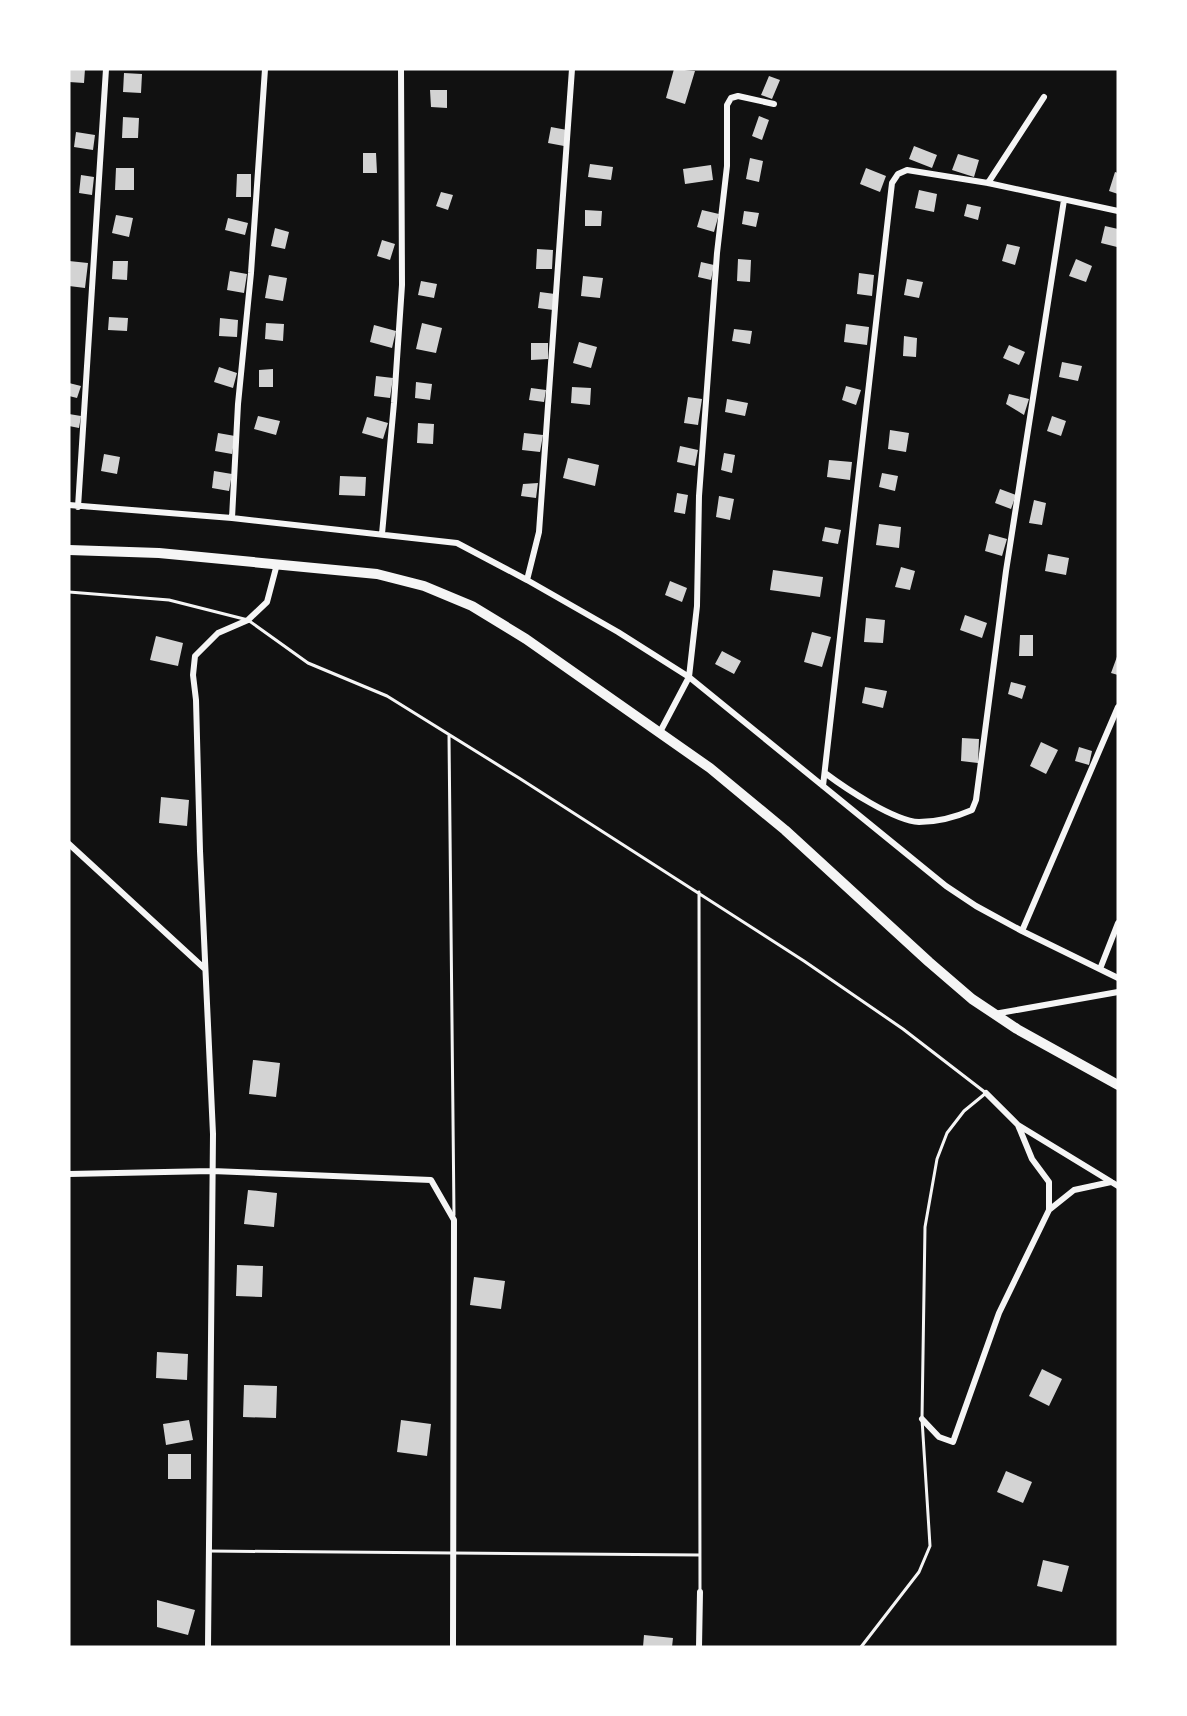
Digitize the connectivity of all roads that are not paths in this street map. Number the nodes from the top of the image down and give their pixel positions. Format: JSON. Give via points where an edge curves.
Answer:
{"nodes":[{"id":1,"x":106,"y":69,"type":"edge"},
{"id":2,"x":265,"y":69,"type":"edge"},
{"id":3,"x":401,"y":69,"type":"edge"},
{"id":4,"x":572,"y":69,"type":"edge"},
{"id":5,"x":1044,"y":97,"type":"dead end"},
{"id":6,"x":774,"y":104,"type":"dead end"},
{"id":7,"x":987,"y":183,"type":"junction"},
{"id":8,"x":1064,"y":200,"type":"junction"},
{"id":9,"x":1118,"y":211,"type":"edge"},
{"id":10,"x":69,"y":505,"type":"edge"},
{"id":11,"x":78,"y":507,"type":"junction"},
{"id":12,"x":232,"y":518,"type":"junction"},
{"id":13,"x":382,"y":534,"type":"junction"},
{"id":14,"x":69,"y":550,"type":"edge"},
{"id":15,"x":277,"y":564,"type":"junction"},
{"id":16,"x":527,"y":580,"type":"junction"},
{"id":17,"x":69,"y":592,"type":"edge"},
{"id":18,"x":248,"y":620,"type":"junction"},
{"id":19,"x":689,"y":677,"type":"junction"},
{"id":20,"x":1118,"y":707,"type":"edge"},
{"id":21,"x":660,"y":732,"type":"junction"},
{"id":22,"x":449,"y":734,"type":"junction"},
{"id":23,"x":825,"y":773,"type":"junction"},
{"id":24,"x":823,"y":786,"type":"junction"},
{"id":25,"x":69,"y":844,"type":"edge"},
{"id":26,"x":699,"y":892,"type":"junction"},
{"id":27,"x":1118,"y":923,"type":"edge"},
{"id":28,"x":1022,"y":931,"type":"junction"},
{"id":29,"x":205,"y":969,"type":"junction"},
{"id":30,"x":1100,"y":969,"type":"junction"},
{"id":31,"x":1118,"y":978,"type":"edge"},
{"id":32,"x":1118,"y":992,"type":"edge"},
{"id":33,"x":993,"y":1014,"type":"junction"},
{"id":34,"x":1118,"y":1085,"type":"edge"},
{"id":35,"x":986,"y":1093,"type":"junction"},
{"id":36,"x":1018,"y":1125,"type":"junction"},
{"id":37,"x":212,"y":1171,"type":"junction"},
{"id":38,"x":69,"y":1174,"type":"edge"},
{"id":39,"x":1111,"y":1182,"type":"junction"},
{"id":40,"x":1118,"y":1186,"type":"edge"},
{"id":41,"x":1049,"y":1210,"type":"junction"},
{"id":42,"x":454,"y":1220,"type":"junction"},
{"id":43,"x":922,"y":1419,"type":"junction"},
{"id":44,"x":209,"y":1551,"type":"junction"},
{"id":45,"x":453,"y":1553,"type":"junction"},
{"id":46,"x":700,"y":1555,"type":"junction"},
{"id":47,"x":699,"y":1592,"type":"joint"},
{"id":48,"x":864,"y":1646,"type":"edge"},
{"id":49,"x":208,"y":1647,"type":"edge"},
{"id":50,"x":453,"y":1647,"type":"edge"},
{"id":51,"x":699,"y":1647,"type":"edge"}],
"edges":[{"from":1,"to":11,"type":"street"},
{"from":2,"to":12,"type":"street"},
{"from":3,"to":13,"type":"street","via":[[402,285]]},
{"from":4,"to":16,"type":"street","via":[[539,532]]},
{"from":5,"to":7,"type":"street"},
{"from":6,"to":19,"type":"street","via":[[738,96],[730,98],[727,105],[727,166],[708,371],[699,496],[697,606]]},
{"from":7,"to":8,"type":"street"},
{"from":7,"to":23,"type":"street","via":[[908,170],[891,183]]},
{"from":8,"to":9,"type":"street"},
{"from":8,"to":23,"type":"street","via":[[972,810],[940,820],[916,822],[854,794]]},
{"from":10,"to":11,"type":"street"},
{"from":11,"to":12,"type":"street"},
{"from":12,"to":13,"type":"street"},
{"from":13,"to":16,"type":"street","via":[[457,543]]},
{"from":14,"to":15,"type":"main road","via":[[159,553]]},
{"from":15,"to":18,"type":"street","via":[[267,602]]},
{"from":15,"to":21,"type":"main road","via":[[377,574],[448,595],[526,639]]},
{"from":16,"to":19,"type":"street"},
{"from":17,"to":18,"type":"lane","via":[[169,600]]},
{"from":18,"to":22,"type":"lane","via":[[308,663],[387,696]]},
{"from":18,"to":29,"type":"street","via":[[218,633],[195,656]]},
{"from":19,"to":21,"type":"street"},
{"from":19,"to":24,"type":"street"},
{"from":20,"to":28,"type":"street"},
{"from":21,"to":33,"type":"main road","via":[[745,795],[954,984]]},
{"from":22,"to":26,"type":"lane"},
{"from":22,"to":42,"type":"lane"},
{"from":23,"to":24,"type":"street"},
{"from":24,"to":28,"type":"street","via":[[946,886]]},
{"from":25,"to":29,"type":"street"},
{"from":26,"to":35,"type":"lane","via":[[903,1029]]},
{"from":26,"to":46,"type":"lane"},
{"from":27,"to":30,"type":"street"},
{"from":28,"to":30,"type":"street"},
{"from":29,"to":37,"type":"street"},
{"from":30,"to":31,"type":"street"},
{"from":32,"to":33,"type":"street"},
{"from":33,"to":34,"type":"main road"},
{"from":35,"to":36,"type":"street"},
{"from":35,"to":43,"type":"lane","via":[[964,1111],[947,1133],[937,1159],[925,1227]]},
{"from":36,"to":39,"type":"street"},
{"from":36,"to":41,"type":"street","via":[[1032,1159],[1049,1182]]},
{"from":37,"to":38,"type":"street"},
{"from":37,"to":42,"type":"street","via":[[431,1180]]},
{"from":37,"to":44,"type":"street"},
{"from":39,"to":40,"type":"street"},
{"from":39,"to":41,"type":"street","via":[[1074,1190]]},
{"from":41,"to":43,"type":"street","via":[[999,1312],[953,1442],[939,1437]]},
{"from":42,"to":45,"type":"street"},
{"from":43,"to":48,"type":"lane","via":[[930,1546],[919,1572]]},
{"from":44,"to":45,"type":"lane"},
{"from":44,"to":49,"type":"street"},
{"from":45,"to":46,"type":"lane"},
{"from":45,"to":50,"type":"street"},
{"from":46,"to":47,"type":"lane"},
{"from":47,"to":51,"type":"street"}]}
